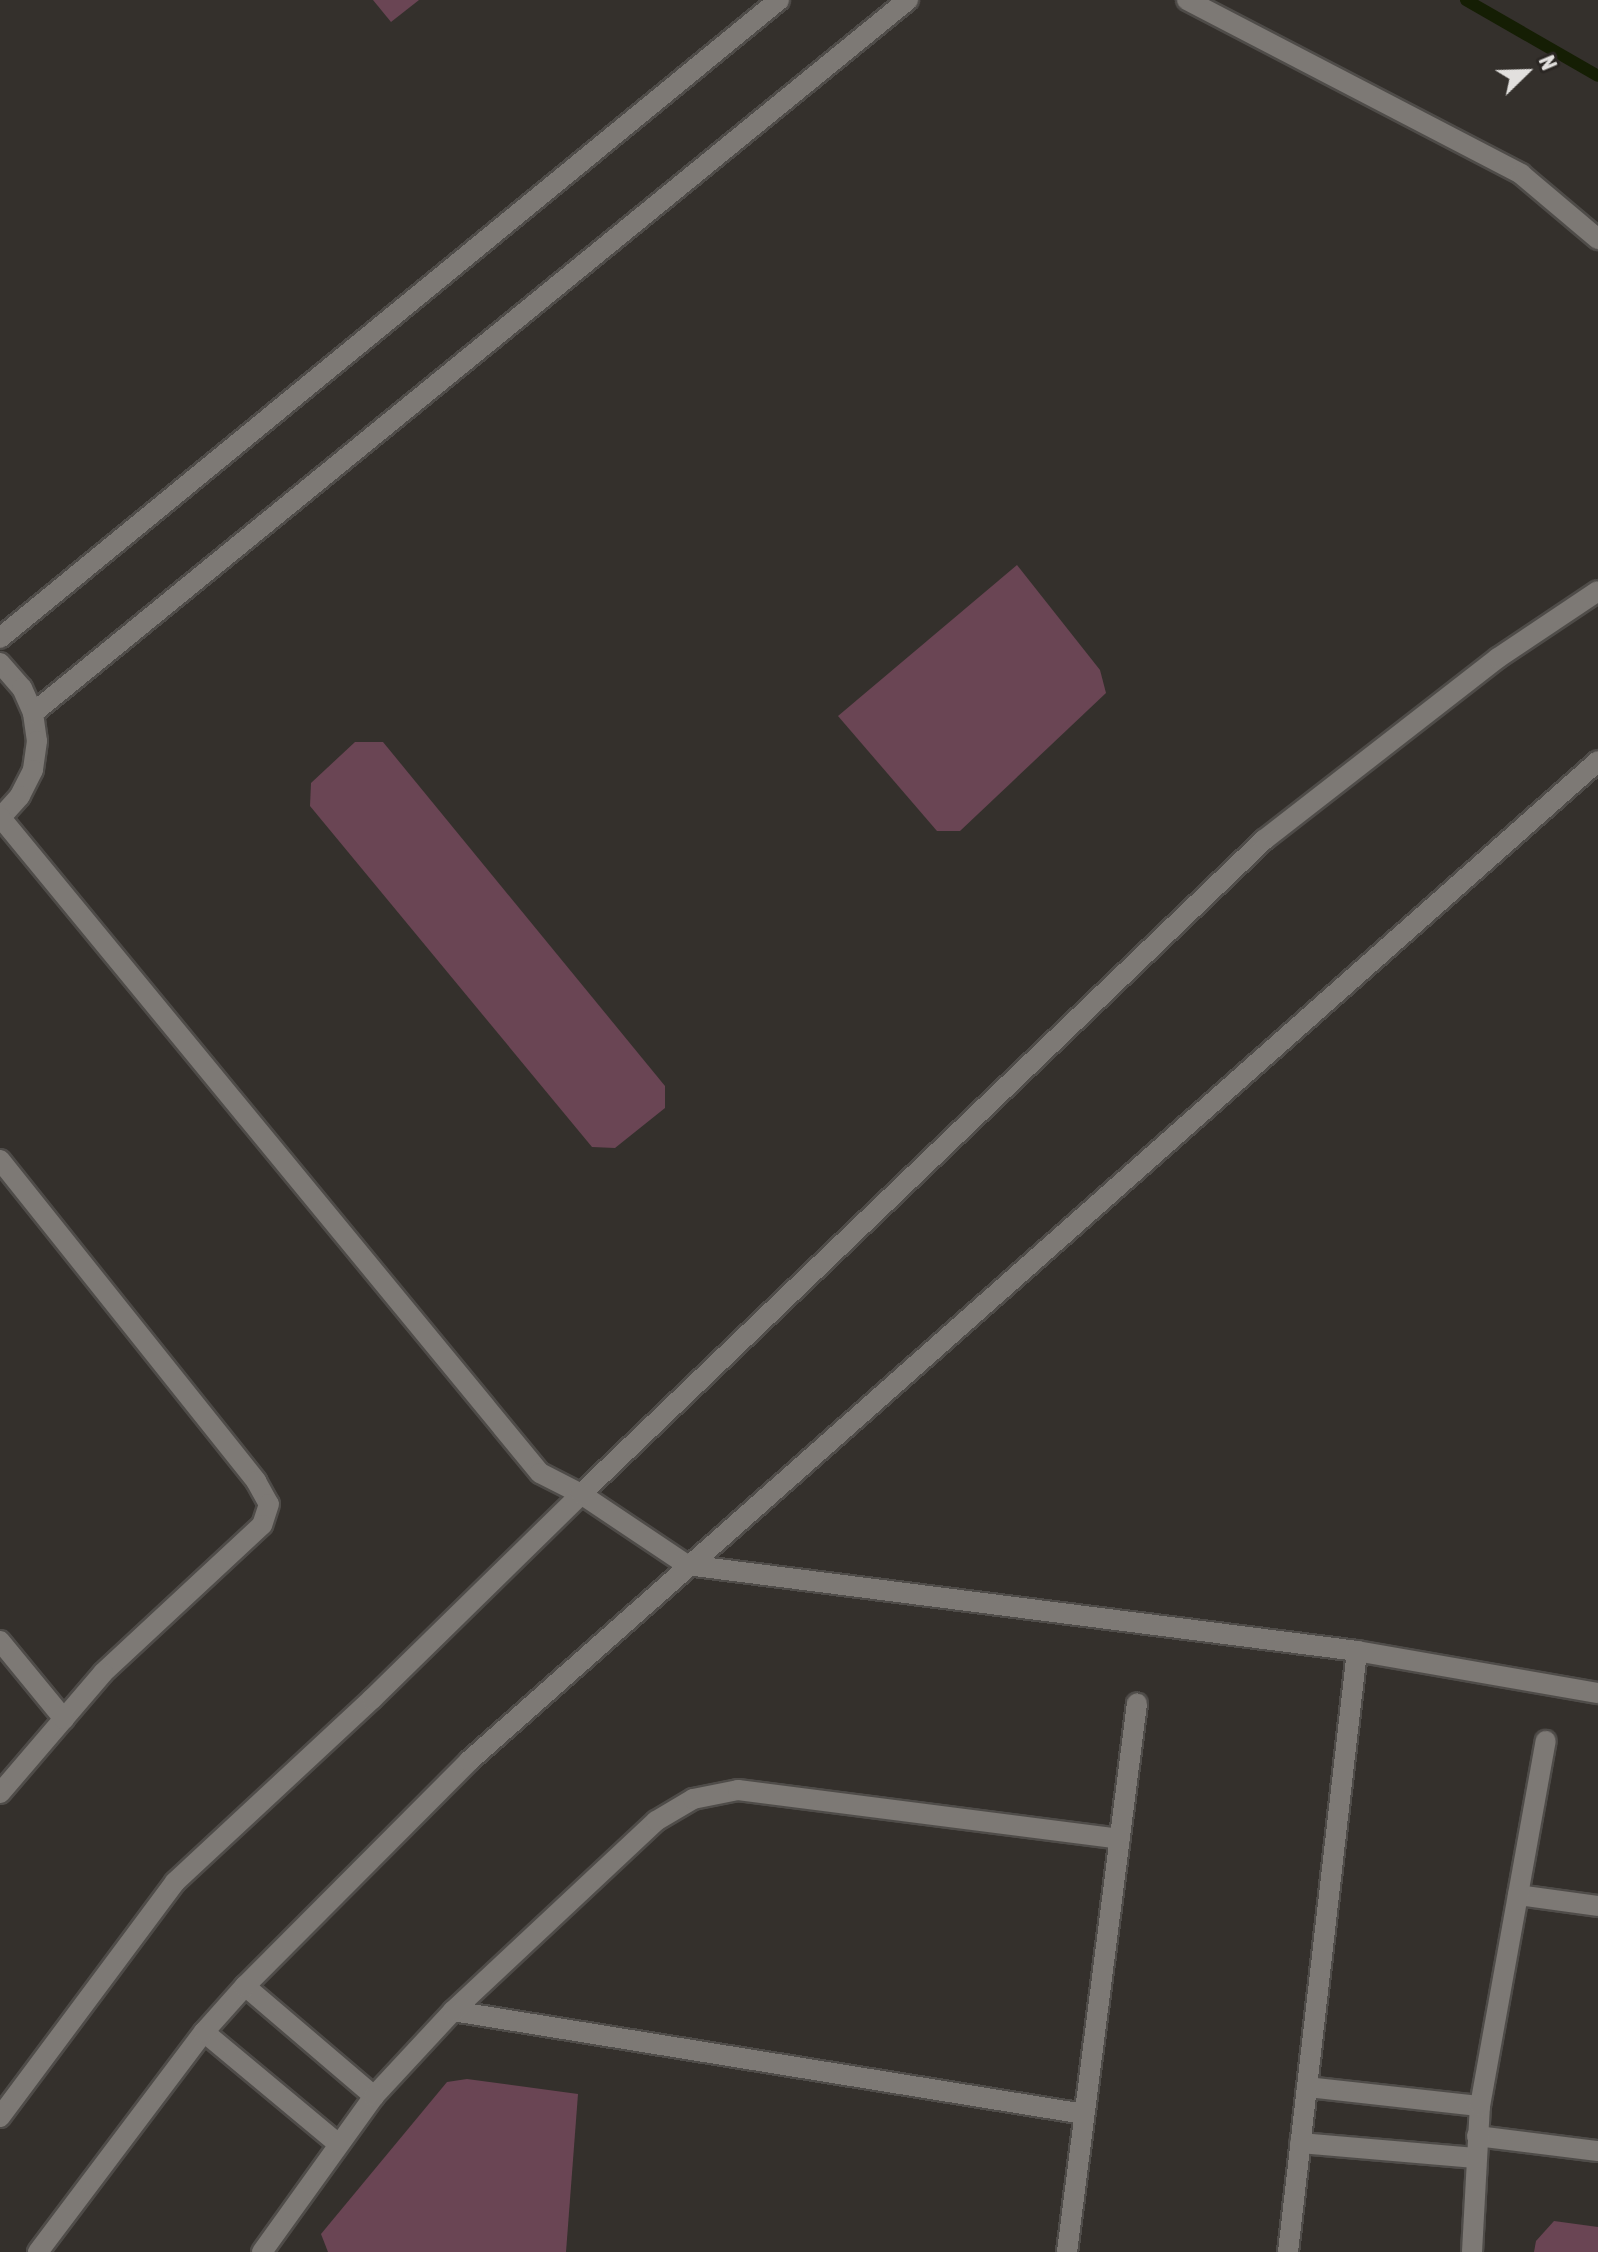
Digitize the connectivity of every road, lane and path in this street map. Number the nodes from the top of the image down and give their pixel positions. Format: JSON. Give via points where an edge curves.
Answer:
{"nodes":[{"id":1,"x":779,"y":0,"type":"edge"},
{"id":2,"x":908,"y":0,"type":"edge"},
{"id":3,"x":1187,"y":0,"type":"edge"},
{"id":4,"x":1598,"y":239,"type":"edge"},
{"id":5,"x":1598,"y":591,"type":"edge"},
{"id":6,"x":0,"y":638,"type":"edge"},
{"id":7,"x":0,"y":663,"type":"edge"},
{"id":8,"x":33,"y":713,"type":"junction"},
{"id":9,"x":1598,"y":761,"type":"edge"},
{"id":10,"x":1,"y":818,"type":"edge"},
{"id":11,"x":0,"y":1160,"type":"edge"},
{"id":12,"x":581,"y":1494,"type":"junction"},
{"id":13,"x":687,"y":1565,"type":"junction"},
{"id":14,"x":0,"y":1641,"type":"edge"},
{"id":15,"x":1357,"y":1651,"type":"junction"},
{"id":16,"x":1598,"y":1693,"type":"edge"},
{"id":17,"x":1137,"y":1703,"type":"dead end"},
{"id":18,"x":64,"y":1719,"type":"junction"},
{"id":19,"x":1546,"y":1741,"type":"dead end"},
{"id":20,"x":0,"y":1793,"type":"edge"},
{"id":21,"x":1120,"y":1839,"type":"junction"},
{"id":22,"x":1518,"y":1895,"type":"junction"},
{"id":23,"x":1598,"y":1906,"type":"edge"},
{"id":24,"x":245,"y":1986,"type":"junction"},
{"id":25,"x":453,"y":2011,"type":"junction"},
{"id":26,"x":204,"y":2032,"type":"junction"},
{"id":27,"x":1307,"y":2087,"type":"junction"},
{"id":28,"x":374,"y":2096,"type":"junction"},
{"id":29,"x":1480,"y":2106,"type":"junction"},
{"id":30,"x":1084,"y":2114,"type":"junction"},
{"id":31,"x":0,"y":2117,"type":"edge"},
{"id":32,"x":1477,"y":2136,"type":"junction"},
{"id":33,"x":337,"y":2143,"type":"junction"},
{"id":34,"x":1300,"y":2143,"type":"junction"},
{"id":35,"x":1598,"y":2151,"type":"edge"},
{"id":36,"x":1475,"y":2158,"type":"junction"},
{"id":37,"x":38,"y":2252,"type":"edge"},
{"id":38,"x":262,"y":2252,"type":"edge"},
{"id":39,"x":1067,"y":2252,"type":"edge"},
{"id":40,"x":1288,"y":2252,"type":"edge"},
{"id":41,"x":1472,"y":2252,"type":"edge"}],
"edges":[{"from":1,"to":6,"type":"street"},
{"from":2,"to":8,"type":"street"},
{"from":3,"to":4,"type":"street","via":[[1521,174]]},
{"from":5,"to":12,"type":"street","via":[[1498,658],[1264,840]]},
{"from":7,"to":8,"type":"street","via":[[22,688]]},
{"from":8,"to":10,"type":"street","via":[[33,770]]},
{"from":9,"to":13,"type":"street"},
{"from":10,"to":12,"type":"street","via":[[540,1473]]},
{"from":11,"to":18,"type":"street","via":[[269,1504],[262,1525],[103,1673]]},
{"from":12,"to":13,"type":"street"},
{"from":12,"to":31,"type":"street","via":[[175,1882]]},
{"from":13,"to":15,"type":"street"},
{"from":13,"to":24,"type":"street","via":[[469,1761]]},
{"from":14,"to":18,"type":"street"},
{"from":15,"to":16,"type":"street"},
{"from":15,"to":27,"type":"street"},
{"from":17,"to":21,"type":"street"},
{"from":18,"to":20,"type":"street"},
{"from":19,"to":22,"type":"street"},
{"from":21,"to":25,"type":"street","via":[[738,1790],[693,1799],[656,1821]]},
{"from":21,"to":30,"type":"street"},
{"from":22,"to":23,"type":"street"},
{"from":22,"to":29,"type":"street"},
{"from":24,"to":26,"type":"street"},
{"from":24,"to":28,"type":"street"},
{"from":25,"to":28,"type":"street"},
{"from":25,"to":30,"type":"street"},
{"from":26,"to":33,"type":"street"},
{"from":26,"to":37,"type":"street"},
{"from":27,"to":29,"type":"street"},
{"from":27,"to":34,"type":"street"},
{"from":28,"to":33,"type":"street"},
{"from":29,"to":32,"type":"street"},
{"from":30,"to":39,"type":"street"},
{"from":32,"to":35,"type":"street"},
{"from":32,"to":36,"type":"street"},
{"from":33,"to":38,"type":"street"},
{"from":34,"to":36,"type":"street"},
{"from":34,"to":40,"type":"street"},
{"from":36,"to":41,"type":"street"}]}
